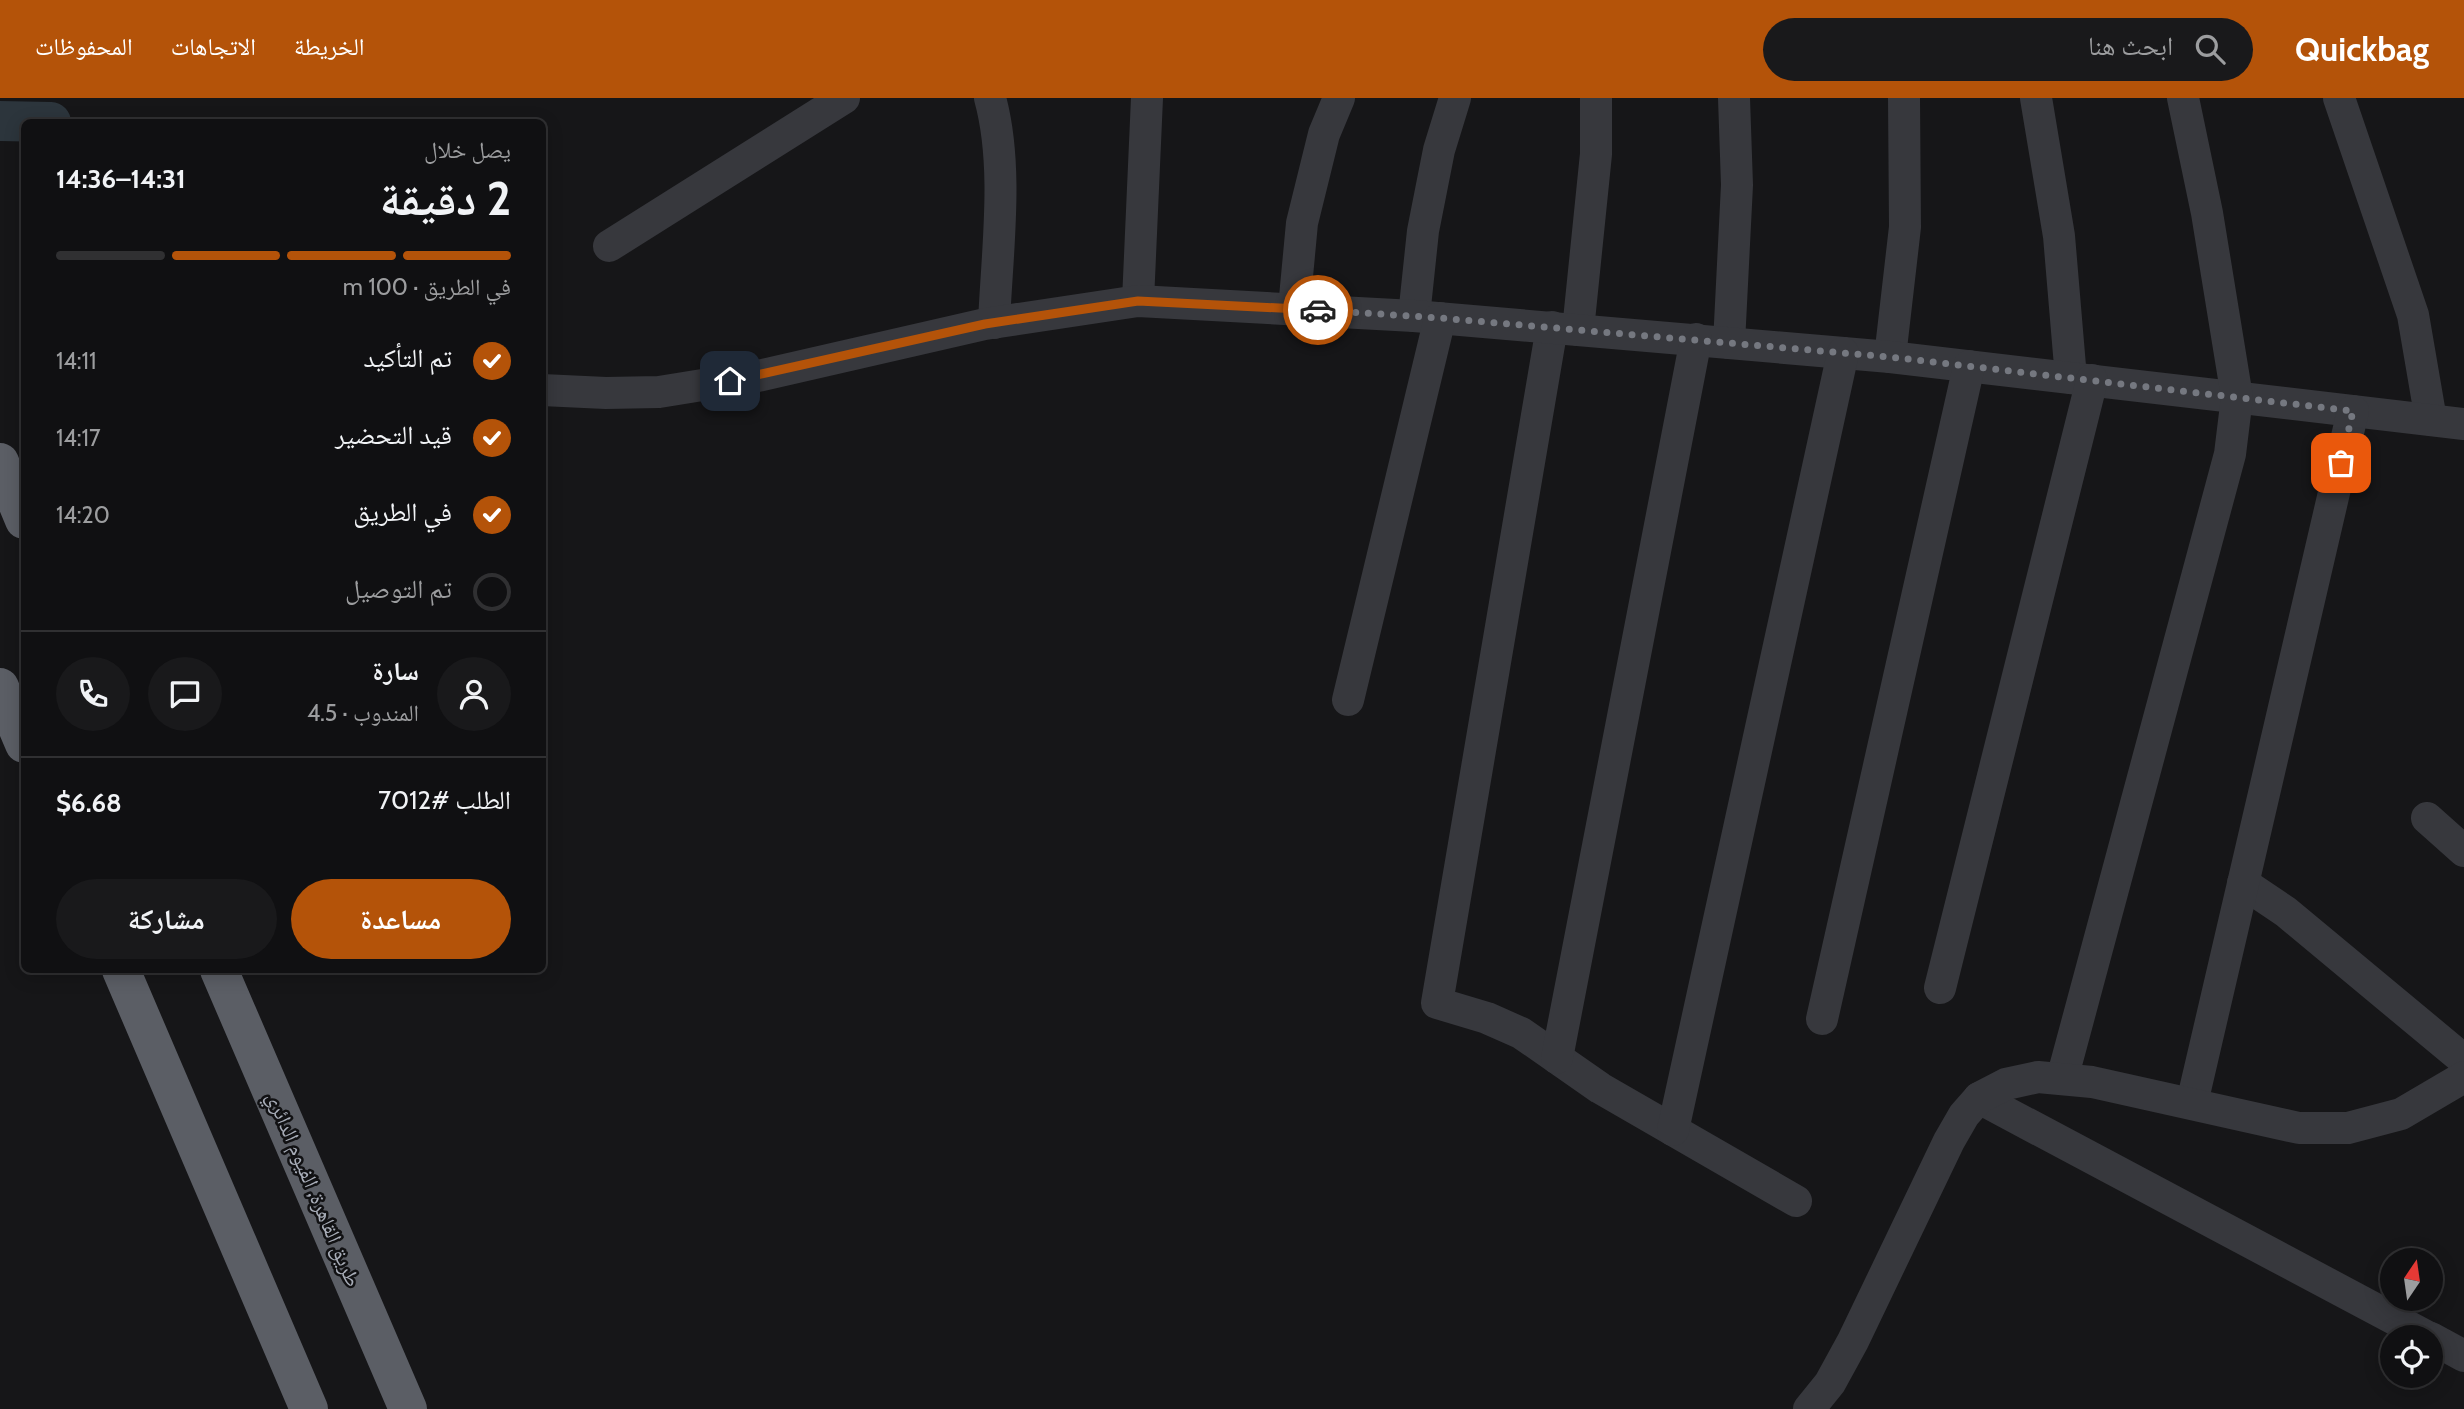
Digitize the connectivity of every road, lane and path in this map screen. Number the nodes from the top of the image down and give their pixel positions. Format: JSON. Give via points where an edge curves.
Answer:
{"nodes":[{"id":1,"x":844,"y":98,"type":"edge"},
{"id":2,"x":990,"y":98,"type":"edge"},
{"id":3,"x":1147,"y":98,"type":"edge"},
{"id":4,"x":1339,"y":98,"type":"edge"},
{"id":5,"x":1455,"y":98,"type":"edge"},
{"id":6,"x":1596,"y":98,"type":"edge"},
{"id":7,"x":1734,"y":98,"type":"edge"},
{"id":8,"x":1904,"y":98,"type":"edge"},
{"id":9,"x":2036,"y":98,"type":"edge"},
{"id":10,"x":2183,"y":98,"type":"edge"},
{"id":11,"x":2339,"y":98,"type":"edge"},
{"id":12,"x":609,"y":246,"type":"dead end"},
{"id":13,"x":1138,"y":301,"type":"junction"},
{"id":14,"x":1294,"y":309,"type":"junction"},
{"id":15,"x":1427,"y":317,"type":"junction"},
{"id":16,"x":993,"y":323,"type":"junction"},
{"id":17,"x":1565,"y":329,"type":"junction"},
{"id":18,"x":1696,"y":339,"type":"junction"},
{"id":19,"x":1729,"y":343,"type":"junction"},
{"id":20,"x":1843,"y":352,"type":"junction"},
{"id":21,"x":1890,"y":357,"type":"junction"},
{"id":22,"x":1969,"y":366,"type":"junction"},
{"id":23,"x":2082,"y":379,"type":"junction"},
{"id":24,"x":546,"y":390,"type":"edge"},
{"id":25,"x":2237,"y":397,"type":"junction"},
{"id":26,"x":2353,"y":411,"type":"junction"},
{"id":27,"x":2431,"y":420,"type":"junction"},
{"id":28,"x":2464,"y":424,"type":"edge"},
{"id":29,"x":0,"y":687,"type":"edge"},
{"id":30,"x":1348,"y":700,"type":"dead end"},
{"id":31,"x":21,"y":737,"type":"edge"},
{"id":32,"x":2427,"y":818,"type":"dead end"},
{"id":33,"x":2464,"y":850,"type":"edge"},
{"id":34,"x":2243,"y":883,"type":"junction"},
{"id":35,"x":122,"y":973,"type":"edge"},
{"id":36,"x":220,"y":973,"type":"edge"},
{"id":37,"x":1940,"y":988,"type":"dead end"},
{"id":38,"x":1822,"y":1019,"type":"dead end"},
{"id":39,"x":1557,"y":1058,"type":"junction"},
{"id":40,"x":2464,"y":1060,"type":"edge"},
{"id":41,"x":2464,"y":1077,"type":"edge"},
{"id":42,"x":2062,"y":1079,"type":"junction"},
{"id":43,"x":1979,"y":1098,"type":"junction"},
{"id":44,"x":2192,"y":1103,"type":"junction"},
{"id":45,"x":1673,"y":1130,"type":"junction"},
{"id":46,"x":1796,"y":1201,"type":"dead end"},
{"id":47,"x":2405,"y":1325,"type":"edge"},
{"id":48,"x":2443,"y":1345,"type":"edge"},
{"id":49,"x":2464,"y":1356,"type":"edge"},
{"id":50,"x":309,"y":1409,"type":"edge"},
{"id":51,"x":408,"y":1409,"type":"edge"},
{"id":52,"x":1809,"y":1409,"type":"edge"}],
"edges":[{"from":1,"to":12,"type":"street"},
{"from":2,"to":16,"type":"street","via":[[1000,181]]},
{"from":3,"to":13,"type":"street"},
{"from":4,"to":14,"type":"street","via":[[1324,134],[1302,223]]},
{"from":5,"to":15,"type":"street","via":[[1439,149],[1423,230]]},
{"from":6,"to":17,"type":"street","via":[[1596,154]]},
{"from":7,"to":19,"type":"street","via":[[1737,185]]},
{"from":8,"to":21,"type":"street","via":[[1905,227]]},
{"from":9,"to":23,"type":"street"},
{"from":10,"to":25,"type":"street"},
{"from":11,"to":27,"type":"street","via":[[2413,315]]},
{"from":13,"to":14,"type":"street"},
{"from":13,"to":16,"type":"street"},
{"from":14,"to":15,"type":"street"},
{"from":15,"to":17,"type":"street"},
{"from":15,"to":30,"type":"street"},
{"from":16,"to":24,"type":"street","via":[[670,391]]},
{"from":17,"to":18,"type":"street"},
{"from":17,"to":39,"type":"street","via":[[1437,1003],[1521,1033]]},
{"from":18,"to":19,"type":"street"},
{"from":18,"to":39,"type":"street"},
{"from":19,"to":20,"type":"street"},
{"from":20,"to":21,"type":"street"},
{"from":20,"to":45,"type":"street"},
{"from":21,"to":22,"type":"street"},
{"from":22,"to":23,"type":"street"},
{"from":22,"to":38,"type":"street"},
{"from":23,"to":25,"type":"street"},
{"from":23,"to":37,"type":"street"},
{"from":25,"to":26,"type":"street"},
{"from":25,"to":42,"type":"street","via":[[2217,512]]},
{"from":26,"to":27,"type":"street"},
{"from":26,"to":34,"type":"street"},
{"from":27,"to":28,"type":"street"},
{"from":29,"to":31,"type":"highway"},
{"from":32,"to":33,"type":"street"},
{"from":34,"to":40,"type":"street","via":[[2286,912]]},
{"from":34,"to":44,"type":"street"},
{"from":35,"to":50,"type":"highway"},
{"from":36,"to":51,"type":"highway","name":"طريق القاهرة, الفيوم الدائري"},
{"from":39,"to":45,"type":"street"},
{"from":41,"to":44,"type":"street","via":[[2402,1114],[2348,1128],[2299,1128]]},
{"from":42,"to":43,"type":"street","via":[[2038,1077],[2006,1084]]},
{"from":42,"to":44,"type":"street"},
{"from":43,"to":47,"type":"street"},
{"from":43,"to":52,"type":"street","via":[[1949,1141],[1853,1341],[1830,1383]]},
{"from":45,"to":46,"type":"street"},
{"from":48,"to":49,"type":"street"}]}
